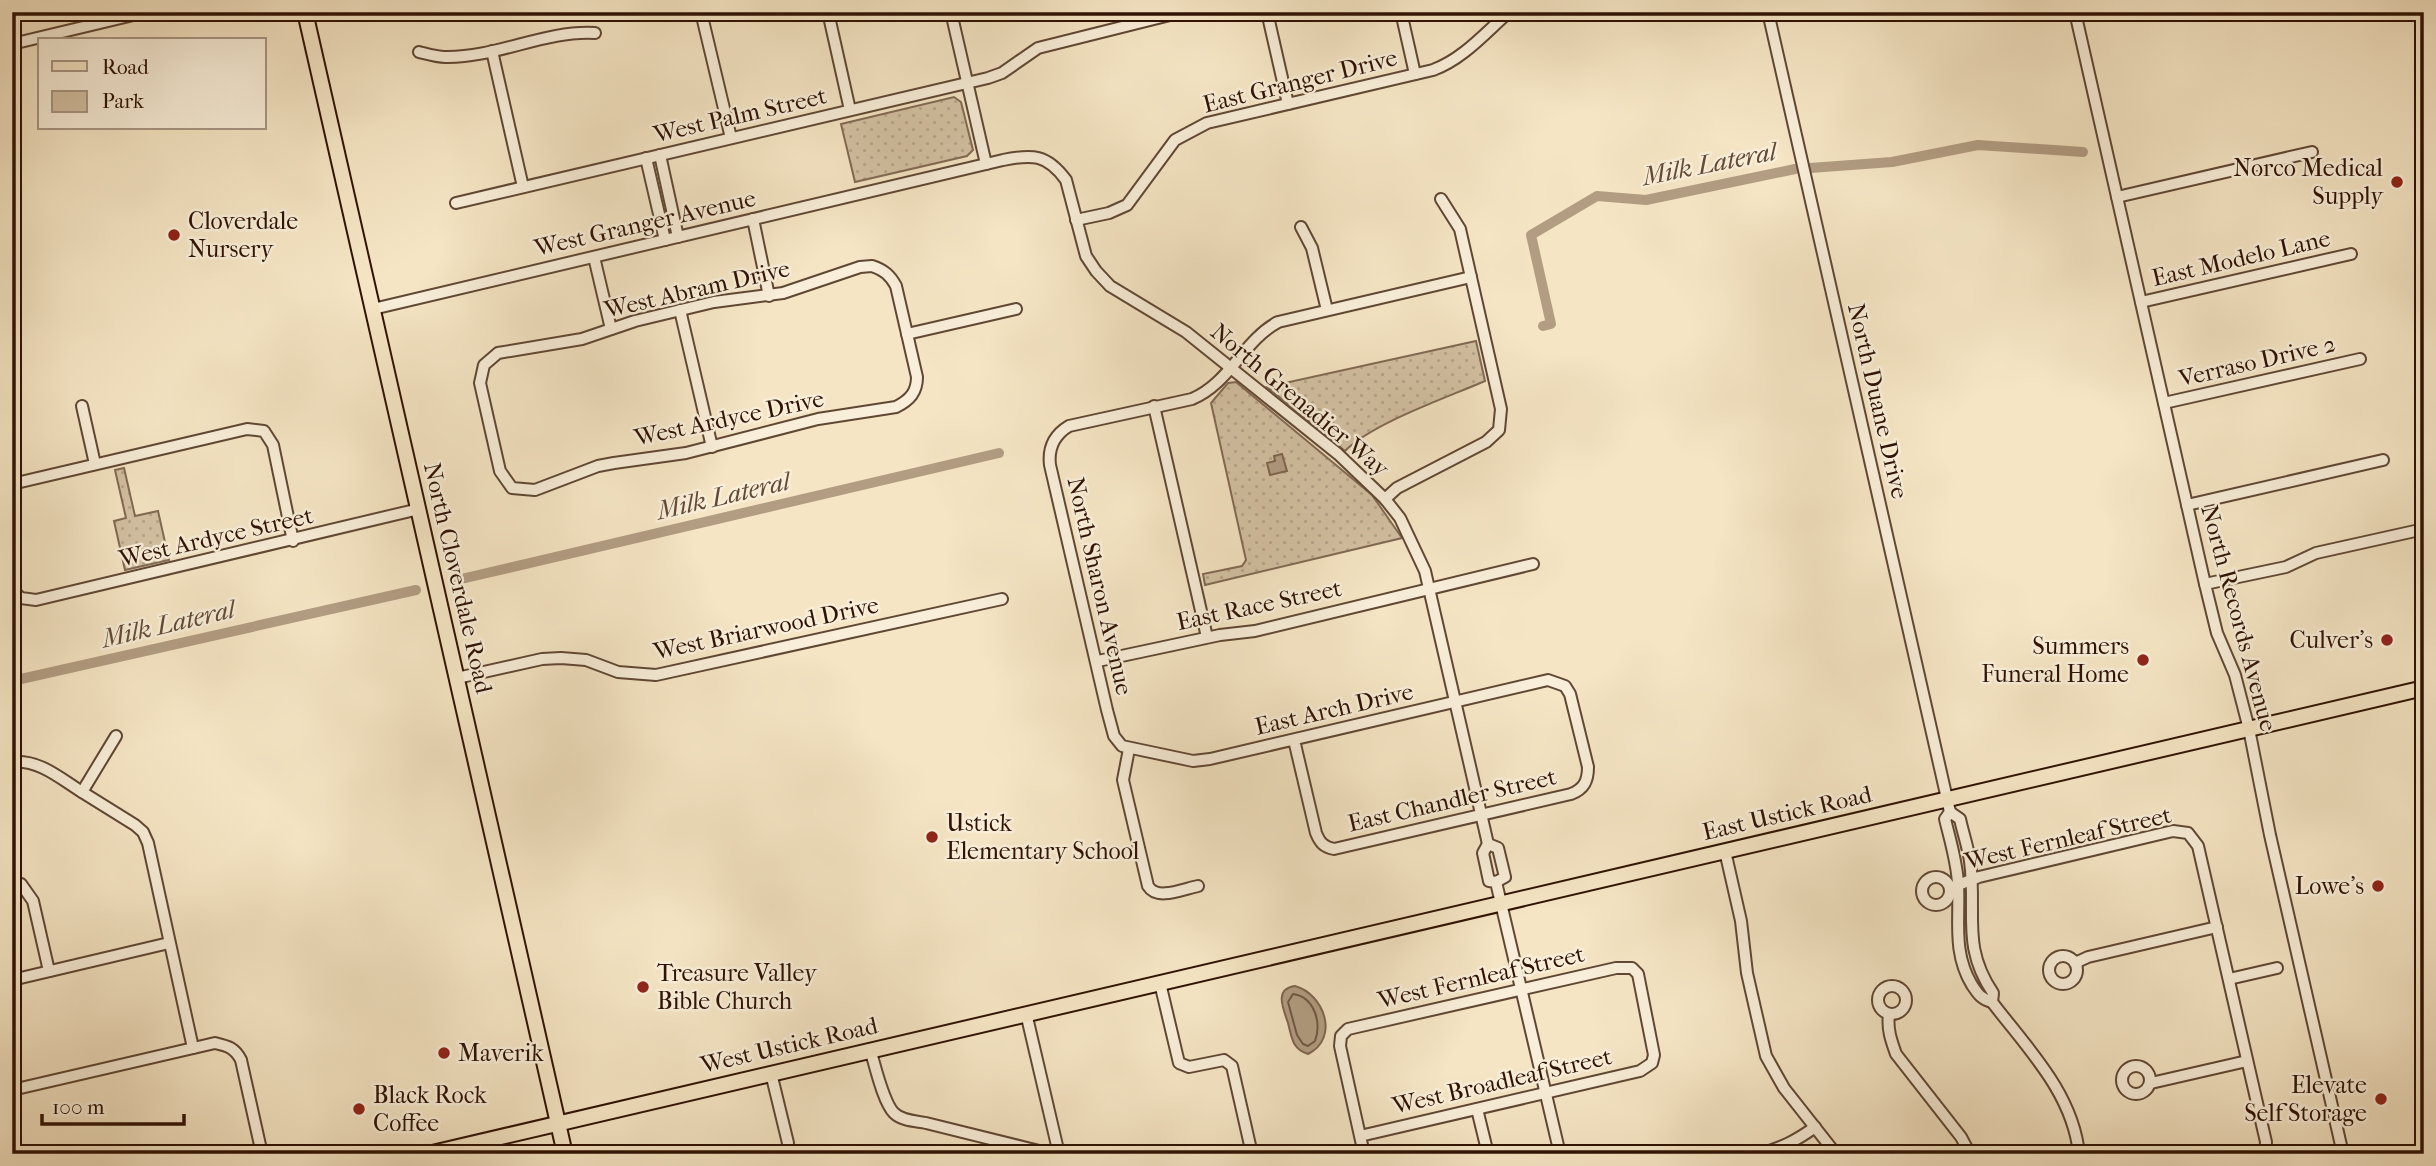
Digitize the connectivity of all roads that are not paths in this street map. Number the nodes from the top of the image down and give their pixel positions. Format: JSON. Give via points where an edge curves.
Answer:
{"nodes":[{"id":1,"x":146,"y":12,"type":"edge"},
{"id":2,"x":305,"y":12,"type":"edge"},
{"id":3,"x":701,"y":12,"type":"edge"},
{"id":4,"x":828,"y":12,"type":"edge"},
{"id":5,"x":951,"y":12,"type":"edge"},
{"id":6,"x":1182,"y":12,"type":"edge"},
{"id":7,"x":1267,"y":12,"type":"edge"},
{"id":8,"x":1401,"y":12,"type":"edge"},
{"id":9,"x":1509,"y":12,"type":"edge"},
{"id":10,"x":1768,"y":12,"type":"edge"},
{"id":11,"x":2075,"y":12,"type":"edge"},
{"id":12,"x":595,"y":33,"type":"dead end"},
{"id":13,"x":12,"y":44,"type":"edge"},
{"id":14,"x":492,"y":51,"type":"junction"},
{"id":15,"x":419,"y":52,"type":"dead end"},
{"id":16,"x":1415,"y":74,"type":"junction"},
{"id":17,"x":967,"y":83,"type":"junction"},
{"id":18,"x":1288,"y":104,"type":"junction"},
{"id":19,"x":850,"y":110,"type":"junction"},
{"id":20,"x":731,"y":138,"type":"junction"},
{"id":21,"x":2312,"y":152,"type":"dead end"},
{"id":22,"x":660,"y":155,"type":"junction"},
{"id":23,"x":646,"y":158,"type":"junction"},
{"id":24,"x":1045,"y":160,"type":"joint"},
{"id":25,"x":986,"y":164,"type":"junction"},
{"id":26,"x":523,"y":187,"type":"junction"},
{"id":27,"x":2117,"y":197,"type":"junction"},
{"id":28,"x":1441,"y":199,"type":"dead end"},
{"id":29,"x":456,"y":203,"type":"dead end"},
{"id":30,"x":753,"y":219,"type":"junction"},
{"id":31,"x":1076,"y":220,"type":"junction"},
{"id":32,"x":1301,"y":227,"type":"dead end"},
{"id":33,"x":678,"y":237,"type":"junction"},
{"id":34,"x":665,"y":240,"type":"junction"},
{"id":35,"x":2351,"y":254,"type":"dead end"},
{"id":36,"x":594,"y":257,"type":"junction"},
{"id":37,"x":1471,"y":277,"type":"junction"},
{"id":38,"x":769,"y":296,"type":"junction"},
{"id":39,"x":2141,"y":302,"type":"junction"},
{"id":40,"x":373,"y":309,"type":"junction"},
{"id":41,"x":1016,"y":309,"type":"dead end"},
{"id":42,"x":680,"y":310,"type":"junction"},
{"id":43,"x":1327,"y":310,"type":"junction"},
{"id":44,"x":611,"y":329,"type":"junction"},
{"id":45,"x":907,"y":334,"type":"junction"},
{"id":46,"x":2360,"y":359,"type":"dead end"},
{"id":47,"x":1231,"y":369,"type":"junction"},
{"id":48,"x":2164,"y":403,"type":"junction"},
{"id":49,"x":82,"y":406,"type":"dead end"},
{"id":50,"x":1154,"y":406,"type":"junction"},
{"id":51,"x":712,"y":447,"type":"junction"},
{"id":52,"x":2382,"y":460,"type":"dead end"},
{"id":53,"x":95,"y":464,"type":"junction"},
{"id":54,"x":12,"y":484,"type":"edge"},
{"id":55,"x":512,"y":488,"type":"joint"},
{"id":56,"x":1385,"y":499,"type":"junction"},
{"id":57,"x":2187,"y":505,"type":"junction"},
{"id":58,"x":419,"y":509,"type":"junction"},
{"id":59,"x":2415,"y":531,"type":"dead end"},
{"id":60,"x":293,"y":541,"type":"junction"},
{"id":61,"x":1533,"y":564,"type":"dead end"},
{"id":62,"x":2205,"y":584,"type":"junction"},
{"id":63,"x":1429,"y":588,"type":"junction"},
{"id":64,"x":17,"y":594,"type":"edge"},
{"id":65,"x":1002,"y":599,"type":"dead end"},
{"id":66,"x":1207,"y":637,"type":"junction"},
{"id":67,"x":1098,"y":661,"type":"junction"},
{"id":68,"x":457,"y":678,"type":"junction"},
{"id":69,"x":2424,"y":688,"type":"edge"},
{"id":70,"x":1455,"y":702,"type":"junction"},
{"id":71,"x":2249,"y":729,"type":"junction"},
{"id":72,"x":116,"y":736,"type":"dead end"},
{"id":73,"x":1294,"y":740,"type":"junction"},
{"id":74,"x":1117,"y":742,"type":"joint"},
{"id":75,"x":1129,"y":749,"type":"junction"},
{"id":76,"x":12,"y":762,"type":"edge"},
{"id":77,"x":1585,"y":785,"type":"joint"},
{"id":78,"x":82,"y":792,"type":"junction"},
{"id":79,"x":1948,"y":806,"type":"junction"},
{"id":80,"x":1482,"y":816,"type":"junction"},
{"id":81,"x":1725,"y":850,"type":"junction"},
{"id":82,"x":1970,"y":880,"type":"junction"},
{"id":83,"x":21,"y":884,"type":"dead end"},
{"id":84,"x":1198,"y":886,"type":"dead end"},
{"id":85,"x":1954,"y":886,"type":"junction"},
{"id":86,"x":1501,"y":904,"type":"junction"},
{"id":87,"x":2217,"y":927,"type":"junction"},
{"id":88,"x":169,"y":943,"type":"junction"},
{"id":89,"x":2075,"y":963,"type":"dead end"},
{"id":90,"x":2277,"y":968,"type":"dead end"},
{"id":91,"x":49,"y":971,"type":"junction"},
{"id":92,"x":2229,"y":979,"type":"junction"},
{"id":93,"x":12,"y":980,"type":"edge"},
{"id":94,"x":1160,"y":983,"type":"junction"},
{"id":95,"x":1521,"y":989,"type":"junction"},
{"id":96,"x":1992,"y":1002,"type":"junction"},
{"id":97,"x":1026,"y":1013,"type":"junction"},
{"id":98,"x":1889,"y":1014,"type":"dead end"},
{"id":99,"x":193,"y":1048,"type":"junction"},
{"id":100,"x":870,"y":1049,"type":"junction"},
{"id":101,"x":2247,"y":1061,"type":"junction"},
{"id":102,"x":1652,"y":1063,"type":"joint"},
{"id":103,"x":771,"y":1073,"type":"junction"},
{"id":104,"x":2151,"y":1083,"type":"dead end"},
{"id":105,"x":12,"y":1090,"type":"edge"},
{"id":106,"x":1546,"y":1093,"type":"junction"},
{"id":107,"x":1478,"y":1109,"type":"junction"},
{"id":108,"x":558,"y":1122,"type":"junction"},
{"id":109,"x":1815,"y":1127,"type":"junction"},
{"id":110,"x":1360,"y":1136,"type":"junction"},
{"id":111,"x":262,"y":1154,"type":"edge"},
{"id":112,"x":428,"y":1154,"type":"edge"},
{"id":113,"x":565,"y":1154,"type":"edge"},
{"id":114,"x":786,"y":1154,"type":"edge"},
{"id":115,"x":1051,"y":1154,"type":"edge"},
{"id":116,"x":1059,"y":1154,"type":"edge"},
{"id":117,"x":1252,"y":1154,"type":"edge"},
{"id":118,"x":1364,"y":1154,"type":"edge"},
{"id":119,"x":1488,"y":1154,"type":"edge"},
{"id":120,"x":1560,"y":1154,"type":"edge"},
{"id":121,"x":1759,"y":1154,"type":"edge"},
{"id":122,"x":1836,"y":1154,"type":"edge"},
{"id":123,"x":1970,"y":1154,"type":"edge"},
{"id":124,"x":2079,"y":1154,"type":"edge"},
{"id":125,"x":2265,"y":1154,"type":"edge"},
{"id":126,"x":2343,"y":1154,"type":"edge"}],
"edges":[{"from":1,"to":13,"type":"street"},
{"from":2,"to":40,"type":"main road","name":"North Cloverdale Road"},
{"from":3,"to":20,"type":"street"},
{"from":4,"to":19,"type":"street"},
{"from":5,"to":17,"type":"street"},
{"from":6,"to":17,"type":"street","name":"West Palm Street","via":[[1038,48],[1002,73]]},
{"from":7,"to":18,"type":"street"},
{"from":8,"to":16,"type":"street"},
{"from":9,"to":16,"type":"street","name":"East Granger Drive","via":[[1447,65]]},
{"from":10,"to":79,"type":"street","name":"North Duane Drive"},
{"from":11,"to":27,"type":"street","name":"North Records Avenue"},
{"from":12,"to":14,"type":"street","via":[[568,32]]},
{"from":14,"to":15,"type":"street","via":[[444,57]]},
{"from":14,"to":26,"type":"street"},
{"from":16,"to":18,"type":"street","name":"East Granger Drive"},
{"from":17,"to":19,"type":"street","name":"West Palm Street"},
{"from":17,"to":25,"type":"street"},
{"from":18,"to":31,"type":"street","name":"East Granger Drive","via":[[1190,130],[1175,140],[1127,205]]},
{"from":19,"to":20,"type":"street","name":"West Palm Street"},
{"from":20,"to":22,"type":"street","name":"West Palm Street"},
{"from":21,"to":27,"type":"street"},
{"from":22,"to":23,"type":"street","name":"West Palm Street"},
{"from":22,"to":33,"type":"street"},
{"from":23,"to":26,"type":"street","name":"West Palm Street"},
{"from":23,"to":34,"type":"street"},
{"from":24,"to":25,"type":"street","name":"West Granger Avenue","via":[[1022,156]]},
{"from":24,"to":31,"type":"street","name":"North Grenadier Way","via":[[1066,180]]},
{"from":25,"to":30,"type":"street","name":"West Granger Avenue"},
{"from":26,"to":29,"type":"street","name":"West Palm Street"},
{"from":27,"to":39,"type":"street","name":"North Records Avenue"},
{"from":28,"to":37,"type":"street","via":[[1460,229]]},
{"from":30,"to":33,"type":"street","name":"West Granger Avenue"},
{"from":30,"to":38,"type":"street"},
{"from":31,"to":47,"type":"street","name":"North Grenadier Way","via":[[1086,256],[1103,279],[1186,332]]},
{"from":32,"to":43,"type":"street","via":[[1312,248]]},
{"from":33,"to":34,"type":"street","name":"West Granger Avenue"},
{"from":34,"to":36,"type":"street","name":"West Granger Avenue"},
{"from":35,"to":39,"type":"street","name":"East Modelo Lane"},
{"from":36,"to":40,"type":"street","name":"West Granger Avenue"},
{"from":36,"to":44,"type":"street"},
{"from":37,"to":43,"type":"street"},
{"from":37,"to":56,"type":"street","via":[[1501,409],[1499,430],[1486,442],[1397,488]]},
{"from":38,"to":42,"type":"street","name":"West Abram Drive"},
{"from":38,"to":45,"type":"street","name":"West Abram Drive","via":[[872,266],[891,276]]},
{"from":39,"to":48,"type":"street","name":"North Records Avenue"},
{"from":40,"to":58,"type":"main road","name":"North Cloverdale Road"},
{"from":41,"to":45,"type":"street"},
{"from":42,"to":44,"type":"street","name":"West Abram Drive"},
{"from":42,"to":51,"type":"street"},
{"from":43,"to":47,"type":"street","via":[[1262,330]]},
{"from":44,"to":55,"type":"street","name":"West Abram Drive","via":[[582,339],[498,353],[484,365],[480,383],[494,446],[500,471]]},
{"from":45,"to":51,"type":"street","name":"West Ardyce Drive","via":[[917,386],[913,395],[896,407],[803,422]]},
{"from":46,"to":48,"type":"street","name":"Verraso Drive 2"},
{"from":47,"to":50,"type":"street","via":[[1199,396]]},
{"from":47,"to":56,"type":"street","name":"North Grenadier Way","via":[[1338,454]]},
{"from":48,"to":57,"type":"street","name":"North Records Avenue"},
{"from":49,"to":53,"type":"street"},
{"from":50,"to":66,"type":"street"},
{"from":50,"to":67,"type":"street","name":"North Sharon Avenue","via":[[1069,426],[1055,439],[1049,455]]},
{"from":51,"to":55,"type":"street","name":"West Ardyce Drive","via":[[598,466],[535,490]]},
{"from":52,"to":57,"type":"street"},
{"from":53,"to":54,"type":"street"},
{"from":53,"to":60,"type":"street","via":[[247,429],[264,431],[273,445]]},
{"from":56,"to":63,"type":"street","name":"North Grenadier Way","via":[[1417,551]]},
{"from":57,"to":62,"type":"street","name":"North Records Avenue"},
{"from":58,"to":60,"type":"street","name":"West Ardyce Street"},
{"from":58,"to":68,"type":"main road","name":"North Cloverdale Road"},
{"from":59,"to":62,"type":"street"},
{"from":60,"to":64,"type":"street","name":"West Ardyce Street","via":[[36,600]]},
{"from":61,"to":63,"type":"street","name":"East Race Street"},
{"from":62,"to":71,"type":"street","name":"North Records Avenue"},
{"from":63,"to":66,"type":"street","name":"East Race Street","via":[[1255,631]]},
{"from":63,"to":70,"type":"street","name":"North Grenadier Way"},
{"from":65,"to":68,"type":"street","name":"West Briarwood Drive","via":[[656,675],[618,672],[586,660],[561,658]]},
{"from":66,"to":67,"type":"street","name":"East Race Street"},
{"from":67,"to":74,"type":"street","name":"North Sharon Avenue"},
{"from":68,"to":108,"type":"main road","name":"North Cloverdale Road"},
{"from":69,"to":71,"type":"main road","name":"East Ustick Road"},
{"from":70,"to":73,"type":"street","name":"East Arch Drive"},
{"from":70,"to":77,"type":"street","name":"East Arch Drive","via":[[1548,680],[1560,683],[1574,704],[1588,767]]},
{"from":70,"to":80,"type":"street","name":"North Grenadier Way"},
{"from":71,"to":79,"type":"main road","name":"East Ustick Road"},
{"from":71,"to":126,"type":"street","name":"North Records Avenue"},
{"from":72,"to":78,"type":"street"},
{"from":73,"to":75,"type":"street","name":"East Arch Drive","via":[[1193,761]]},
{"from":73,"to":80,"type":"street","name":"East Chandler Street","via":[[1315,833],[1326,847],[1345,848]]},
{"from":74,"to":75,"type":"street","name":"East Arch Drive"},
{"from":75,"to":84,"type":"street","via":[[1123,780],[1151,891],[1157,894]]},
{"from":76,"to":78,"type":"street","via":[[39,765]]},
{"from":77,"to":80,"type":"street","name":"East Chandler Street","via":[[1571,794]]},
{"from":78,"to":88,"type":"street","via":[[143,832]]},
{"from":79,"to":81,"type":"main road","name":"East Ustick Road"},
{"from":79,"to":82,"type":"street","via":[[1960,819]]},
{"from":79,"to":85,"type":"street","via":[[1945,819]]},
{"from":80,"to":86,"type":"street","name":"North Grenadier Way","via":[[1488,844],[1498,849],[1505,877],[1496,882]]},
{"from":81,"to":86,"type":"main road","name":"East Ustick Road"},
{"from":81,"to":109,"type":"street","via":[[1766,1056]]},
{"from":82,"to":85,"type":"street","name":"West Fernleaf Street"},
{"from":82,"to":87,"type":"street","name":"West Fernleaf Street","via":[[2173,831],[2188,833],[2198,846]]},
{"from":82,"to":96,"type":"street","via":[[1972,941],[1980,972],[1993,993]]},
{"from":83,"to":91,"type":"street","via":[[33,901]]},
{"from":85,"to":96,"type":"street","via":[[1962,963],[1977,994]]},
{"from":86,"to":94,"type":"main road","name":"East Ustick Road"},
{"from":86,"to":95,"type":"street","name":"North Grenadier Way"},
{"from":87,"to":89,"type":"street"},
{"from":87,"to":92,"type":"street"},
{"from":88,"to":91,"type":"street"},
{"from":88,"to":99,"type":"street"},
{"from":90,"to":92,"type":"street"},
{"from":91,"to":93,"type":"street"},
{"from":92,"to":101,"type":"street"},
{"from":94,"to":97,"type":"main road","name":"West Ustick Road"},
{"from":94,"to":117,"type":"street","via":[[1179,1063],[1189,1067],[1224,1059],[1232,1066]]},
{"from":95,"to":102,"type":"street","name":"West Fernleaf Street","via":[[1633,968],[1640,981]]},
{"from":95,"to":106,"type":"street","name":"North Grenadier Way"},
{"from":95,"to":110,"type":"street","name":"West Fernleaf Street","via":[[1348,1029],[1339,1046]]},
{"from":96,"to":124,"type":"street","via":[[2057,1088],[2071,1117]]},
{"from":97,"to":100,"type":"main road","name":"West Ustick Road"},
{"from":97,"to":116,"type":"street"},
{"from":98,"to":123,"type":"street","via":[[1896,1054]]},
{"from":99,"to":105,"type":"street"},
{"from":99,"to":111,"type":"street","via":[[215,1043],[236,1051]]},
{"from":100,"to":103,"type":"main road","name":"West Ustick Road"},
{"from":100,"to":115,"type":"street","via":[[887,1104],[895,1115]]},
{"from":101,"to":104,"type":"street"},
{"from":101,"to":125,"type":"street"},
{"from":102,"to":106,"type":"street","name":"West Broadleaf Street","via":[[1640,1071]]},
{"from":103,"to":108,"type":"main road","name":"West Ustick Road"},
{"from":103,"to":114,"type":"street","via":[[788,1143]]},
{"from":106,"to":107,"type":"street","name":"West Broadleaf Street"},
{"from":106,"to":120,"type":"street","name":"North Grenadier Way"},
{"from":107,"to":110,"type":"street","name":"West Broadleaf Street"},
{"from":107,"to":119,"type":"street"},
{"from":108,"to":112,"type":"main road","name":"West Ustick Road"},
{"from":108,"to":113,"type":"main road","name":"North Cloverdale Road"},
{"from":109,"to":121,"type":"street","via":[[1781,1149]]},
{"from":109,"to":122,"type":"street"},
{"from":110,"to":118,"type":"street"}]}
